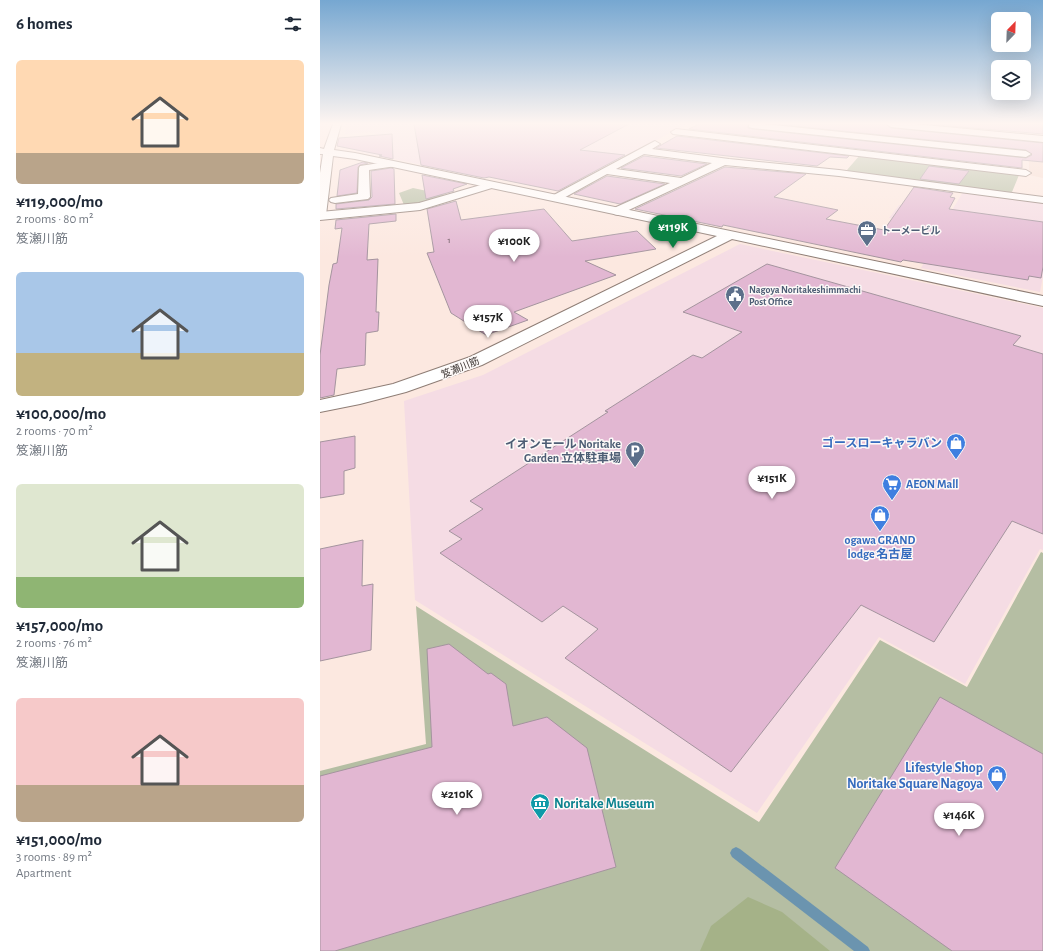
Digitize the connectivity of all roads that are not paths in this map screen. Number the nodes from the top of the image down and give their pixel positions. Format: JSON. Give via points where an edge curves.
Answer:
{"nodes":[{"id":1,"x":323,"y":168,"type":"edge"},
{"id":2,"x":364,"y":168,"type":"edge"},
{"id":3,"x":413,"y":168,"type":"edge"},
{"id":4,"x":611,"y":168,"type":"edge"},
{"id":5,"x":711,"y":168,"type":"edge"},
{"id":6,"x":791,"y":168,"type":"edge"},
{"id":7,"x":842,"y":168,"type":"edge"},
{"id":8,"x":975,"y":168,"type":"edge"},
{"id":9,"x":1025,"y":168,"type":"edge"},
{"id":10,"x":606,"y":171,"type":"junction"},
{"id":11,"x":839,"y":173,"type":"junction"},
{"id":12,"x":1025,"y":175,"type":"junction"},
{"id":13,"x":1037,"y":179,"type":"dead end"},
{"id":14,"x":682,"y":182,"type":"junction"},
{"id":15,"x":491,"y":185,"type":"junction"},
{"id":16,"x":1018,"y":197,"type":"junction"},
{"id":17,"x":556,"y":198,"type":"junction"},
{"id":18,"x":1043,"y":200,"type":"edge"},
{"id":19,"x":322,"y":202,"type":"junction"},
{"id":20,"x":618,"y":211,"type":"junction"},
{"id":21,"x":320,"y":216,"type":"edge"},
{"id":22,"x":730,"y":235,"type":"junction"},
{"id":23,"x":1043,"y":301,"type":"edge"},
{"id":24,"x":320,"y":406,"type":"edge"}],
"edges":[{"from":1,"to":19,"type":"street"},
{"from":2,"to":19,"type":"street","via":[[364,197]]},
{"from":3,"to":15,"type":"street"},
{"from":4,"to":10,"type":"street"},
{"from":5,"to":14,"type":"street"},
{"from":6,"to":11,"type":"street"},
{"from":7,"to":11,"type":"street"},
{"from":8,"to":12,"type":"street"},
{"from":9,"to":12,"type":"street"},
{"from":10,"to":14,"type":"street"},
{"from":10,"to":17,"type":"street"},
{"from":11,"to":16,"type":"street"},
{"from":12,"to":13,"type":"street"},
{"from":12,"to":16,"type":"street"},
{"from":14,"to":20,"type":"street"},
{"from":15,"to":17,"type":"street"},
{"from":15,"to":21,"type":"street","via":[[420,206]]},
{"from":16,"to":18,"type":"street"},
{"from":17,"to":20,"type":"street"},
{"from":19,"to":21,"type":"street"},
{"from":20,"to":22,"type":"street"},
{"from":22,"to":23,"type":"street"},
{"from":22,"to":24,"type":"street","name":"笈瀬川筋","via":[[455,370],[405,387]]}]}
